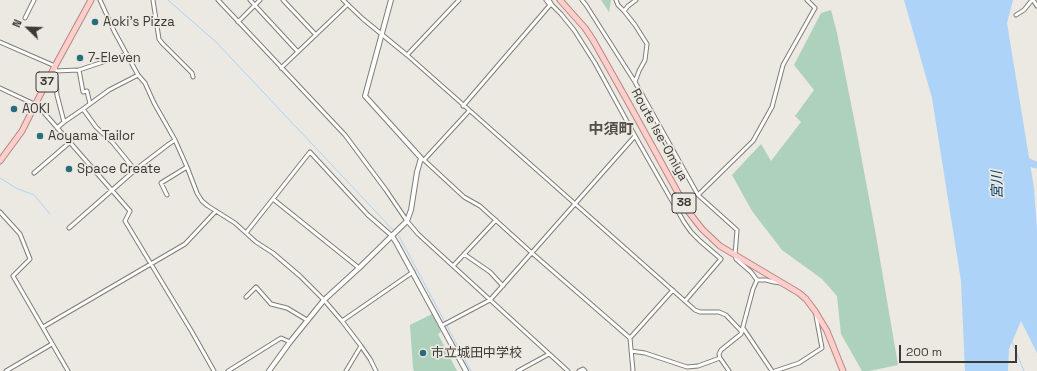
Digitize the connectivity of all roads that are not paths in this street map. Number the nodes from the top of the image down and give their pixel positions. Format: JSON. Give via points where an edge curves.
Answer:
{"nodes":[{"id":1,"x":34,"y":0,"type":"edge"},
{"id":2,"x":91,"y":0,"type":"edge"},
{"id":3,"x":100,"y":0,"type":"edge"},
{"id":4,"x":153,"y":0,"type":"edge"},
{"id":5,"x":218,"y":0,"type":"edge"},
{"id":6,"x":250,"y":0,"type":"edge"},
{"id":7,"x":260,"y":0,"type":"edge"},
{"id":8,"x":283,"y":0,"type":"edge"},
{"id":9,"x":343,"y":0,"type":"edge"},
{"id":10,"x":391,"y":0,"type":"edge"},
{"id":11,"x":459,"y":0,"type":"edge"},
{"id":12,"x":546,"y":0,"type":"edge"},
{"id":13,"x":549,"y":0,"type":"edge"},
{"id":14,"x":560,"y":0,"type":"edge"},
{"id":15,"x":582,"y":0,"type":"edge"},
{"id":16,"x":616,"y":0,"type":"edge"},
{"id":17,"x":636,"y":0,"type":"edge"},
{"id":18,"x":808,"y":0,"type":"edge"},
{"id":19,"x":1033,"y":0,"type":"edge"},
{"id":20,"x":255,"y":5,"type":"junction"},
{"id":21,"x":347,"y":5,"type":"junction"},
{"id":22,"x":551,"y":5,"type":"junction"},
{"id":23,"x":1037,"y":6,"type":"edge"},
{"id":24,"x":624,"y":11,"type":"junction"},
{"id":25,"x":1016,"y":15,"type":"dead end"},
{"id":26,"x":25,"y":18,"type":"dead end"},
{"id":27,"x":238,"y":22,"type":"junction"},
{"id":28,"x":316,"y":35,"type":"junction"},
{"id":29,"x":382,"y":35,"type":"junction"},
{"id":30,"x":0,"y":42,"type":"edge"},
{"id":31,"x":298,"y":52,"type":"junction"},
{"id":32,"x":127,"y":54,"type":"junction"},
{"id":33,"x":407,"y":55,"type":"junction"},
{"id":34,"x":55,"y":68,"type":"junction"},
{"id":35,"x":281,"y":68,"type":"junction"},
{"id":36,"x":79,"y":70,"type":"junction"},
{"id":37,"x":138,"y":76,"type":"junction"},
{"id":38,"x":193,"y":77,"type":"dead end"},
{"id":39,"x":635,"y":82,"type":"junction"},
{"id":40,"x":0,"y":88,"type":"edge"},
{"id":41,"x":90,"y":104,"type":"junction"},
{"id":42,"x":36,"y":105,"type":"junction"},
{"id":43,"x":463,"y":106,"type":"junction"},
{"id":44,"x":83,"y":109,"type":"junction"},
{"id":45,"x":469,"y":111,"type":"junction"},
{"id":46,"x":64,"y":122,"type":"junction"},
{"id":47,"x":57,"y":128,"type":"junction"},
{"id":48,"x":635,"y":136,"type":"junction"},
{"id":49,"x":175,"y":140,"type":"junction"},
{"id":50,"x":69,"y":142,"type":"junction"},
{"id":51,"x":423,"y":160,"type":"junction"},
{"id":52,"x":0,"y":161,"type":"edge"},
{"id":53,"x":187,"y":167,"type":"junction"},
{"id":54,"x":135,"y":170,"type":"junction"},
{"id":55,"x":34,"y":173,"type":"dead end"},
{"id":56,"x":111,"y":190,"type":"junction"},
{"id":57,"x":698,"y":194,"type":"junction"},
{"id":58,"x":167,"y":195,"type":"dead end"},
{"id":59,"x":273,"y":199,"type":"junction"},
{"id":60,"x":575,"y":204,"type":"junction"},
{"id":61,"x":216,"y":211,"type":"junction"},
{"id":62,"x":0,"y":212,"type":"edge"},
{"id":63,"x":496,"y":220,"type":"junction"},
{"id":64,"x":407,"y":221,"type":"junction"},
{"id":65,"x":69,"y":228,"type":"dead end"},
{"id":66,"x":246,"y":233,"type":"junction"},
{"id":67,"x":393,"y":235,"type":"junction"},
{"id":68,"x":532,"y":253,"type":"junction"},
{"id":69,"x":464,"y":254,"type":"junction"},
{"id":70,"x":735,"y":255,"type":"junction"},
{"id":71,"x":150,"y":264,"type":"junction"},
{"id":72,"x":453,"y":266,"type":"junction"},
{"id":73,"x":359,"y":268,"type":"junction"},
{"id":74,"x":412,"y":272,"type":"junction"},
{"id":75,"x":757,"y":280,"type":"junction"},
{"id":76,"x":782,"y":283,"type":"junction"},
{"id":77,"x":503,"y":286,"type":"junction"},
{"id":78,"x":673,"y":290,"type":"junction"},
{"id":79,"x":246,"y":297,"type":"dead end"},
{"id":80,"x":324,"y":300,"type":"junction"},
{"id":81,"x":490,"y":300,"type":"junction"},
{"id":82,"x":685,"y":301,"type":"junction"},
{"id":83,"x":815,"y":311,"type":"junction"},
{"id":84,"x":307,"y":320,"type":"junction"},
{"id":85,"x":342,"y":321,"type":"junction"},
{"id":86,"x":442,"y":326,"type":"junction"},
{"id":87,"x":43,"y":327,"type":"junction"},
{"id":88,"x":743,"y":330,"type":"junction"},
{"id":89,"x":630,"y":338,"type":"junction"},
{"id":90,"x":290,"y":342,"type":"junction"},
{"id":91,"x":52,"y":344,"type":"junction"},
{"id":92,"x":361,"y":346,"type":"junction"},
{"id":93,"x":631,"y":352,"type":"junction"},
{"id":94,"x":549,"y":354,"type":"junction"},
{"id":95,"x":720,"y":358,"type":"junction"},
{"id":96,"x":688,"y":366,"type":"junction"},
{"id":97,"x":787,"y":367,"type":"junction"},
{"id":98,"x":374,"y":370,"type":"edge"},
{"id":99,"x":6,"y":371,"type":"edge"},
{"id":100,"x":68,"y":371,"type":"edge"},
{"id":101,"x":214,"y":371,"type":"edge"},
{"id":102,"x":228,"y":371,"type":"edge"},
{"id":103,"x":269,"y":371,"type":"edge"},
{"id":104,"x":346,"y":371,"type":"edge"},
{"id":105,"x":466,"y":371,"type":"edge"},
{"id":106,"x":518,"y":371,"type":"edge"},
{"id":107,"x":568,"y":371,"type":"edge"},
{"id":108,"x":579,"y":371,"type":"edge"},
{"id":109,"x":585,"y":371,"type":"edge"},
{"id":110,"x":633,"y":371,"type":"edge"},
{"id":111,"x":689,"y":371,"type":"edge"},
{"id":112,"x":729,"y":371,"type":"edge"},
{"id":113,"x":772,"y":371,"type":"edge"},
{"id":114,"x":775,"y":371,"type":"edge"},
{"id":115,"x":788,"y":371,"type":"edge"},
{"id":116,"x":843,"y":371,"type":"edge"}],
"edges":[{"from":1,"to":26,"type":"street"},
{"from":2,"to":34,"type":"main road","number":"37"},
{"from":3,"to":32,"type":"street"},
{"from":4,"to":38,"type":"street","via":[[159,39]]},
{"from":5,"to":27,"type":"street"},
{"from":6,"to":20,"type":"street"},
{"from":7,"to":20,"type":"street"},
{"from":8,"to":28,"type":"street"},
{"from":9,"to":21,"type":"street"},
{"from":10,"to":29,"type":"street"},
{"from":11,"to":33,"type":"street"},
{"from":12,"to":22,"type":"street"},
{"from":13,"to":22,"type":"street"},
{"from":14,"to":70,"type":"main road","name":"Route Ise-Omiya","number":"38","via":[[593,40],[688,211],[702,230]]},
{"from":15,"to":39,"type":"street"},
{"from":16,"to":24,"type":"street"},
{"from":17,"to":24,"type":"street"},
{"from":18,"to":57,"type":"street","via":[[815,8],[783,65],[772,107],[753,141]]},
{"from":19,"to":23,"type":"street"},
{"from":19,"to":25,"type":"street"},
{"from":20,"to":27,"type":"street"},
{"from":20,"to":31,"type":"street"},
{"from":21,"to":28,"type":"street"},
{"from":21,"to":29,"type":"street"},
{"from":22,"to":43,"type":"street"},
{"from":22,"to":48,"type":"street","via":[[574,30]]},
{"from":24,"to":39,"type":"street","via":[[647,44],[645,60]]},
{"from":27,"to":35,"type":"street"},
{"from":28,"to":31,"type":"street"},
{"from":29,"to":33,"type":"street"},
{"from":29,"to":51,"type":"street","via":[[365,96]]},
{"from":30,"to":34,"type":"street"},
{"from":31,"to":35,"type":"street"},
{"from":32,"to":36,"type":"street"},
{"from":32,"to":37,"type":"street"},
{"from":33,"to":43,"type":"street"},
{"from":34,"to":36,"type":"street"},
{"from":34,"to":42,"type":"main road","number":"37"},
{"from":34,"to":46,"type":"street","via":[[57,95]]},
{"from":35,"to":64,"type":"street","via":[[345,135]]},
{"from":36,"to":41,"type":"street","via":[[83,92],[87,91]]},
{"from":37,"to":41,"type":"street","via":[[109,90]]},
{"from":37,"to":49,"type":"street","via":[[145,83]]},
{"from":39,"to":57,"type":"street"},
{"from":40,"to":42,"type":"street"},
{"from":41,"to":44,"type":"street"},
{"from":42,"to":47,"type":"street"},
{"from":42,"to":52,"type":"main road","number":"37","via":[[22,131]]},
{"from":43,"to":45,"type":"street"},
{"from":44,"to":46,"type":"street"},
{"from":44,"to":54,"type":"street"},
{"from":45,"to":51,"type":"street"},
{"from":45,"to":60,"type":"street"},
{"from":46,"to":47,"type":"street"},
{"from":47,"to":50,"type":"street"},
{"from":48,"to":60,"type":"street"},
{"from":48,"to":82,"type":"street","via":[[691,232],[722,259]]},
{"from":49,"to":53,"type":"street"},
{"from":49,"to":54,"type":"street"},
{"from":50,"to":55,"type":"street"},
{"from":50,"to":56,"type":"street"},
{"from":51,"to":63,"type":"street","via":[[464,197],[480,206]]},
{"from":51,"to":64,"type":"street","via":[[417,172]]},
{"from":53,"to":58,"type":"street","via":[[161,183]]},
{"from":53,"to":61,"type":"street","via":[[202,201]]},
{"from":54,"to":56,"type":"street"},
{"from":56,"to":65,"type":"street"},
{"from":56,"to":71,"type":"street","via":[[130,211],[125,221]]},
{"from":57,"to":70,"type":"street","via":[[736,230]]},
{"from":59,"to":66,"type":"street"},
{"from":59,"to":67,"type":"street","via":[[310,152],[368,214]]},
{"from":59,"to":73,"type":"street"},
{"from":60,"to":68,"type":"street"},
{"from":60,"to":78,"type":"street"},
{"from":61,"to":66,"type":"street"},
{"from":61,"to":71,"type":"street","via":[[185,244]]},
{"from":62,"to":87,"type":"street","via":[[20,234],[30,259],[12,276]]},
{"from":63,"to":68,"type":"street"},
{"from":63,"to":69,"type":"street"},
{"from":64,"to":67,"type":"street"},
{"from":64,"to":72,"type":"street"},
{"from":66,"to":80,"type":"street","via":[[273,253]]},
{"from":67,"to":73,"type":"street"},
{"from":67,"to":74,"type":"street"},
{"from":68,"to":77,"type":"street"},
{"from":68,"to":89,"type":"street"},
{"from":69,"to":72,"type":"street"},
{"from":69,"to":77,"type":"street","via":[[490,272]]},
{"from":70,"to":75,"type":"street"},
{"from":70,"to":76,"type":"main road","name":"Route Ise-Omiya","number":"38"},
{"from":71,"to":87,"type":"street"},
{"from":71,"to":101,"type":"street"},
{"from":72,"to":81,"type":"street"},
{"from":73,"to":80,"type":"street"},
{"from":74,"to":85,"type":"street"},
{"from":74,"to":86,"type":"street"},
{"from":75,"to":76,"type":"street"},
{"from":75,"to":88,"type":"street"},
{"from":76,"to":83,"type":"main road","name":"Route Ise-Omiya","number":"38","via":[[799,293]]},
{"from":77,"to":81,"type":"street"},
{"from":78,"to":82,"type":"street"},
{"from":78,"to":89,"type":"street"},
{"from":79,"to":84,"type":"street","via":[[256,287],[271,304],[287,308]]},
{"from":80,"to":84,"type":"street"},
{"from":80,"to":85,"type":"street"},
{"from":81,"to":86,"type":"street"},
{"from":81,"to":94,"type":"street"},
{"from":82,"to":88,"type":"street","via":[[700,312],[719,312],[726,315]]},
{"from":83,"to":97,"type":"street","via":[[822,348],[800,363]]},
{"from":83,"to":116,"type":"main road","name":"Route Ise-Omiya","number":"38"},
{"from":84,"to":90,"type":"street"},
{"from":85,"to":92,"type":"street"},
{"from":86,"to":105,"type":"street"},
{"from":87,"to":91,"type":"street"},
{"from":88,"to":95,"type":"street","via":[[721,350]]},
{"from":88,"to":113,"type":"street"},
{"from":89,"to":93,"type":"street"},
{"from":90,"to":102,"type":"street","via":[[281,338]]},
{"from":90,"to":103,"type":"street"},
{"from":91,"to":99,"type":"street"},
{"from":91,"to":100,"type":"street"},
{"from":92,"to":98,"type":"street"},
{"from":92,"to":104,"type":"street"},
{"from":93,"to":96,"type":"street","via":[[645,353]]},
{"from":93,"to":110,"type":"street"},
{"from":94,"to":106,"type":"street"},
{"from":94,"to":107,"type":"street"},
{"from":95,"to":96,"type":"street","via":[[698,366]]},
{"from":95,"to":112,"type":"street"},
{"from":96,"to":111,"type":"street"},
{"from":97,"to":114,"type":"street"},
{"from":97,"to":115,"type":"street"},
{"from":108,"to":109,"type":"street","via":[[583,368]]}]}
